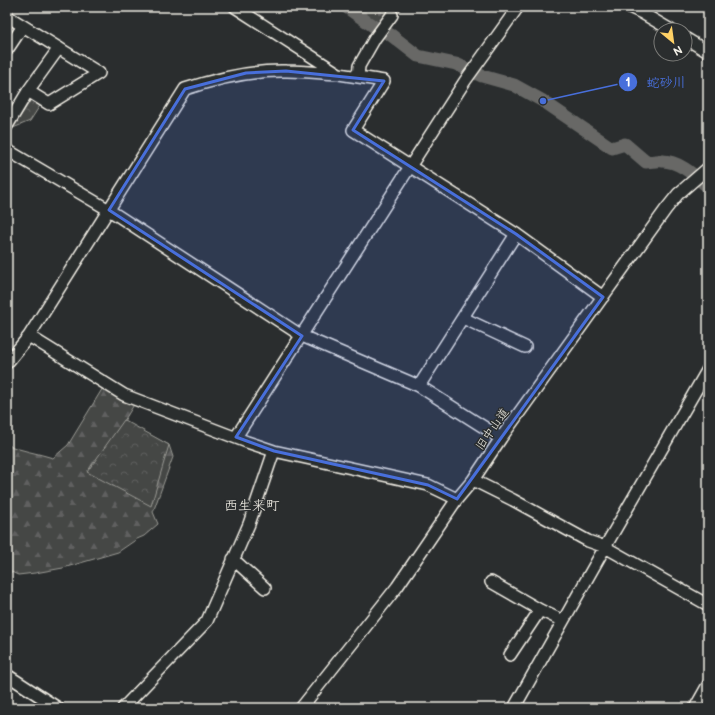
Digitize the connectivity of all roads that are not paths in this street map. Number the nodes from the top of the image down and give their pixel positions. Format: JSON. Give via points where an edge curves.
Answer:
{"nodes":[{"id":1,"x":235,"y":7,"type":"edge"},
{"id":2,"x":518,"y":7,"type":"edge"},
{"id":3,"x":629,"y":7,"type":"edge"},
{"id":4,"x":392,"y":15,"type":"dead end"},
{"id":5,"x":7,"y":16,"type":"edge"},
{"id":6,"x":658,"y":22,"type":"edge"},
{"id":7,"x":23,"y":26,"type":"junction"},
{"id":8,"x":693,"y":43,"type":"edge"},
{"id":9,"x":59,"y":48,"type":"junction"},
{"id":10,"x":7,"y":50,"type":"edge"},
{"id":11,"x":708,"y":52,"type":"edge"},
{"id":12,"x":339,"y":74,"type":"junction"},
{"id":13,"x":358,"y":77,"type":"junction"},
{"id":14,"x":28,"y":91,"type":"junction"},
{"id":15,"x":7,"y":126,"type":"edge"},
{"id":16,"x":7,"y":150,"type":"edge"},
{"id":17,"x":410,"y":166,"type":"junction"},
{"id":18,"x":708,"y":168,"type":"edge"},
{"id":19,"x":109,"y":210,"type":"junction"},
{"id":20,"x":516,"y":234,"type":"junction"},
{"id":21,"x":603,"y":297,"type":"junction"},
{"id":22,"x":462,"y":318,"type":"junction"},
{"id":23,"x":29,"y":336,"type":"junction"},
{"id":24,"x":302,"y":336,"type":"junction"},
{"id":25,"x":525,"y":347,"type":"dead end"},
{"id":26,"x":7,"y":362,"type":"edge"},
{"id":27,"x":708,"y":369,"type":"edge"},
{"id":28,"x":419,"y":386,"type":"junction"},
{"id":29,"x":236,"y":437,"type":"junction"},
{"id":30,"x":501,"y":438,"type":"junction"},
{"id":31,"x":274,"y":451,"type":"junction"},
{"id":32,"x":473,"y":480,"type":"junction"},
{"id":33,"x":457,"y":500,"type":"junction"},
{"id":34,"x":605,"y":547,"type":"junction"},
{"id":35,"x":233,"y":559,"type":"junction"},
{"id":36,"x":491,"y":582,"type":"dead end"},
{"id":37,"x":265,"y":588,"type":"dead end"},
{"id":38,"x":708,"y":605,"type":"edge"},
{"id":39,"x":540,"y":610,"type":"junction"},
{"id":40,"x":563,"y":621,"type":"junction"},
{"id":41,"x":510,"y":655,"type":"dead end"},
{"id":42,"x":7,"y":675,"type":"edge"},
{"id":43,"x":708,"y":685,"type":"edge"},
{"id":44,"x":58,"y":708,"type":"edge"},
{"id":45,"x":123,"y":708,"type":"edge"},
{"id":46,"x":301,"y":708,"type":"edge"},
{"id":47,"x":514,"y":708,"type":"edge"},
{"id":48,"x":695,"y":708,"type":"edge"}],
"edges":[{"from":1,"to":12,"type":"street"},
{"from":2,"to":17,"type":"street","via":[[468,76]]},
{"from":3,"to":6,"type":"street"},
{"from":4,"to":13,"type":"street","via":[[359,66]]},
{"from":5,"to":7,"type":"street"},
{"from":7,"to":9,"type":"street"},
{"from":7,"to":10,"type":"street"},
{"from":8,"to":11,"type":"street"},
{"from":9,"to":14,"type":"street"},
{"from":9,"to":14,"type":"street","via":[[99,73],[49,104]]},
{"from":12,"to":13,"type":"street"},
{"from":12,"to":19,"type":"street","via":[[286,71],[246,73],[185,89]]},
{"from":13,"to":17,"type":"street","via":[[384,80],[353,130]]},
{"from":14,"to":15,"type":"street"},
{"from":16,"to":19,"type":"street"},
{"from":17,"to":20,"type":"street"},
{"from":17,"to":24,"type":"street"},
{"from":18,"to":21,"type":"street","name":"旧中山道","via":[[678,194]]},
{"from":19,"to":23,"type":"street"},
{"from":19,"to":24,"type":"street"},
{"from":20,"to":21,"type":"street"},
{"from":20,"to":22,"type":"street"},
{"from":21,"to":30,"type":"street","name":"旧中山道"},
{"from":22,"to":25,"type":"street"},
{"from":22,"to":28,"type":"street"},
{"from":23,"to":26,"type":"street"},
{"from":23,"to":29,"type":"street","via":[[124,395]]},
{"from":24,"to":28,"type":"street"},
{"from":24,"to":29,"type":"street"},
{"from":27,"to":34,"type":"street"},
{"from":28,"to":30,"type":"street"},
{"from":29,"to":31,"type":"street"},
{"from":30,"to":32,"type":"street","name":"旧中山道"},
{"from":31,"to":33,"type":"street","via":[[428,485]]},
{"from":31,"to":35,"type":"street","via":[[249,524]]},
{"from":32,"to":33,"type":"street","name":"旧中山道"},
{"from":32,"to":34,"type":"street","via":[[588,541]]},
{"from":33,"to":46,"type":"street","name":"旧中山道","via":[[397,587]]},
{"from":34,"to":38,"type":"street"},
{"from":34,"to":40,"type":"street"},
{"from":35,"to":37,"type":"street"},
{"from":35,"to":45,"type":"street","via":[[207,621]]},
{"from":36,"to":39,"type":"street"},
{"from":39,"to":40,"type":"street"},
{"from":39,"to":41,"type":"street"},
{"from":40,"to":47,"type":"street"},
{"from":42,"to":44,"type":"street"},
{"from":43,"to":48,"type":"street"}]}
